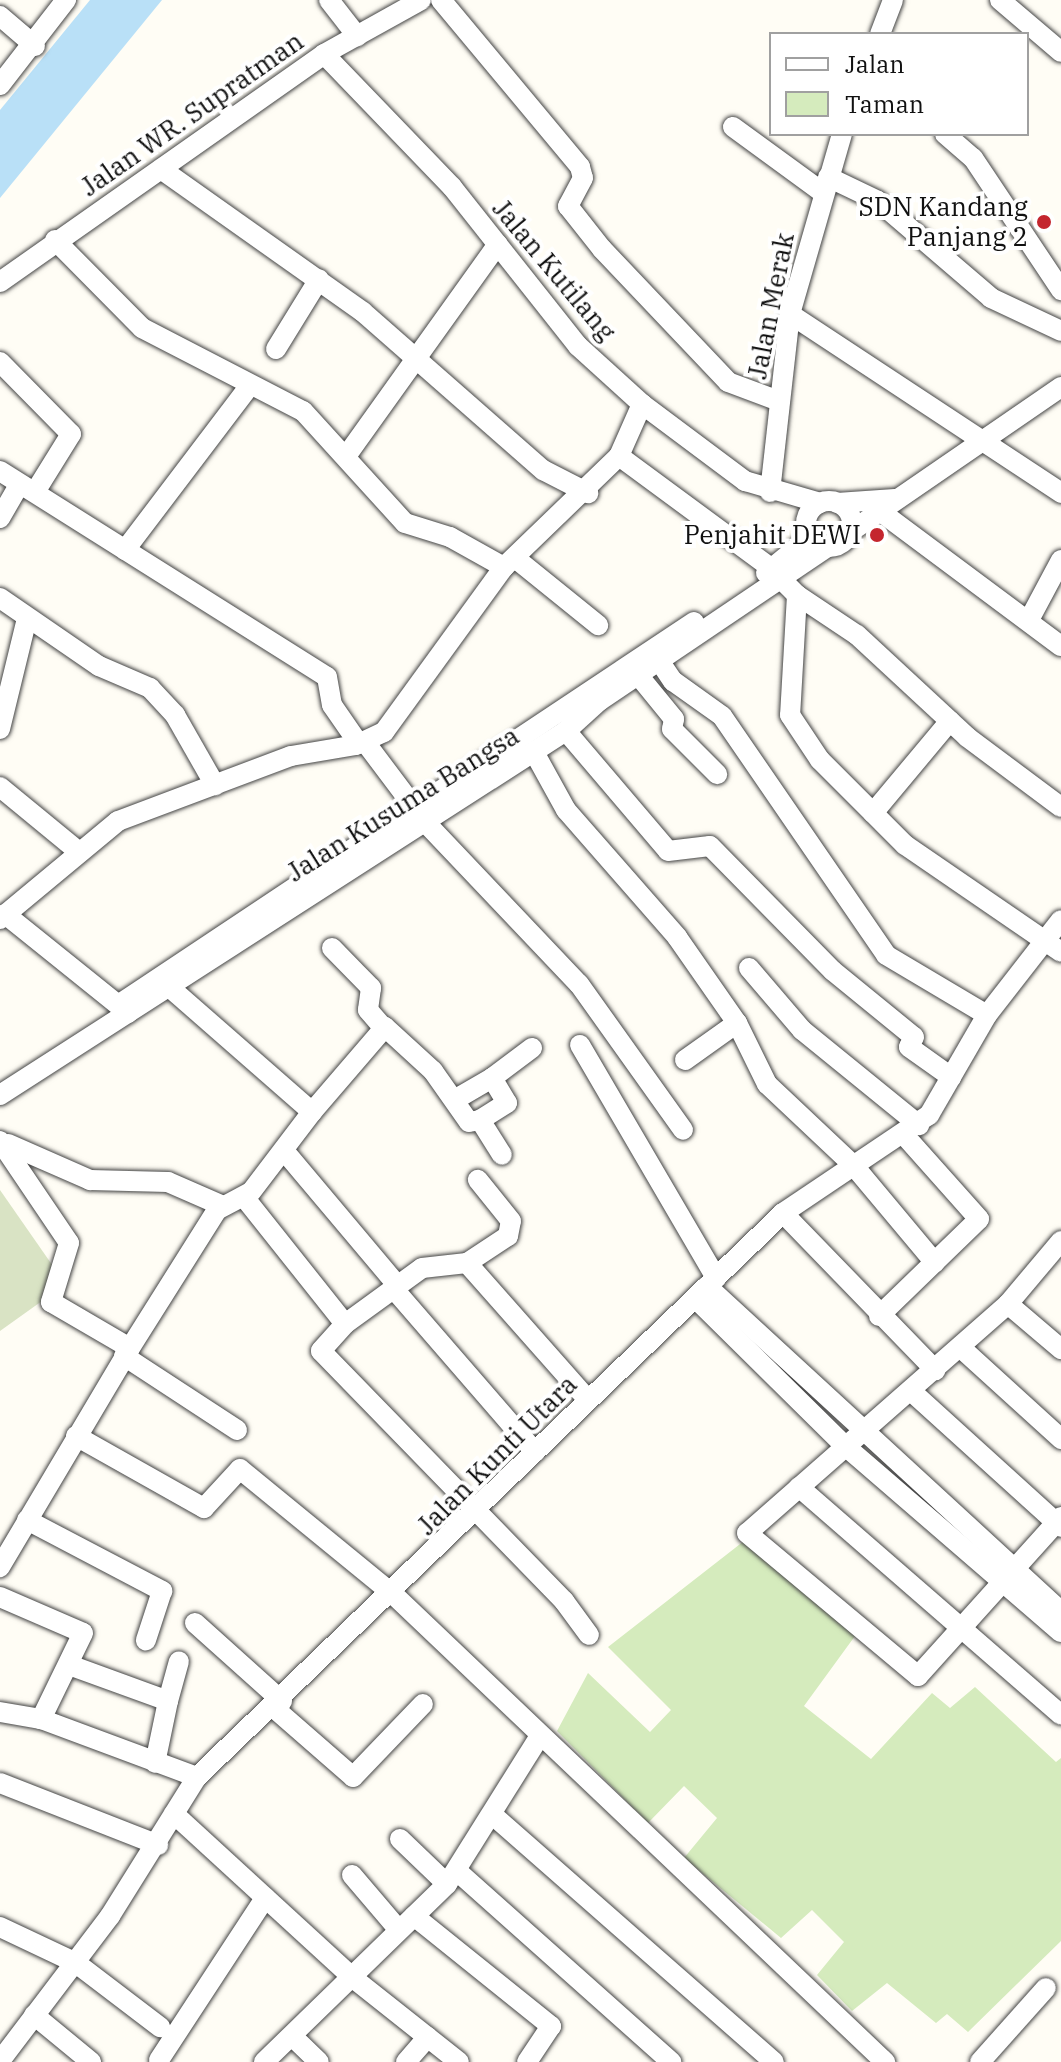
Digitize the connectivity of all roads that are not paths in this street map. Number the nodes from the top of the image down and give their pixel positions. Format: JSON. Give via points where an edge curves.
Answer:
{"nodes":[{"id":1,"x":66,"y":0,"type":"edge"},
{"id":2,"x":329,"y":0,"type":"edge"},
{"id":3,"x":421,"y":0,"type":"edge"},
{"id":4,"x":441,"y":0,"type":"edge"},
{"id":5,"x":893,"y":0,"type":"edge"},
{"id":6,"x":1000,"y":0,"type":"edge"},
{"id":7,"x":0,"y":16,"type":"edge"},
{"id":8,"x":881,"y":32,"type":"edge"},
{"id":9,"x":357,"y":36,"type":"junction"},
{"id":10,"x":35,"y":46,"type":"junction"},
{"id":11,"x":1061,"y":52,"type":"edge"},
{"id":12,"x":324,"y":54,"type":"junction"},
{"id":13,"x":0,"y":85,"type":"edge"},
{"id":14,"x":733,"y":127,"type":"dead end"},
{"id":15,"x":841,"y":136,"type":"edge"},
{"id":16,"x":947,"y":136,"type":"edge"},
{"id":17,"x":161,"y":169,"type":"junction"},
{"id":18,"x":825,"y":185,"type":"junction"},
{"id":19,"x":55,"y":240,"type":"junction"},
{"id":20,"x":498,"y":244,"type":"junction"},
{"id":21,"x":319,"y":279,"type":"junction"},
{"id":22,"x":0,"y":282,"type":"edge"},
{"id":23,"x":1061,"y":290,"type":"edge"},
{"id":24,"x":790,"y":314,"type":"junction"},
{"id":25,"x":1061,"y":331,"type":"edge"},
{"id":26,"x":276,"y":349,"type":"dead end"},
{"id":27,"x":0,"y":362,"type":"edge"},
{"id":28,"x":419,"y":362,"type":"junction"},
{"id":29,"x":1061,"y":387,"type":"edge"},
{"id":30,"x":248,"y":388,"type":"junction"},
{"id":31,"x":779,"y":401,"type":"junction"},
{"id":32,"x":642,"y":404,"type":"junction"},
{"id":33,"x":978,"y":444,"type":"junction"},
{"id":34,"x":347,"y":455,"type":"junction"},
{"id":35,"x":619,"y":456,"type":"junction"},
{"id":36,"x":0,"y":471,"type":"edge"},
{"id":37,"x":28,"y":488,"type":"junction"},
{"id":38,"x":588,"y":493,"type":"junction"},
{"id":39,"x":774,"y":493,"type":"junction"},
{"id":40,"x":1061,"y":493,"type":"edge"},
{"id":41,"x":888,"y":506,"type":"junction"},
{"id":42,"x":821,"y":507,"type":"junction"},
{"id":43,"x":0,"y":518,"type":"edge"},
{"id":44,"x":850,"y":532,"type":"junction"},
{"id":45,"x":819,"y":542,"type":"junction"},
{"id":46,"x":125,"y":550,"type":"junction"},
{"id":47,"x":1061,"y":560,"type":"edge"},
{"id":48,"x":510,"y":562,"type":"junction"},
{"id":49,"x":780,"y":569,"type":"junction"},
{"id":50,"x":797,"y":595,"type":"junction"},
{"id":51,"x":0,"y":598,"type":"edge"},
{"id":52,"x":716,"y":615,"type":"junction"},
{"id":53,"x":27,"y":618,"type":"junction"},
{"id":54,"x":1029,"y":620,"type":"junction"},
{"id":55,"x":598,"y":625,"type":"dead end"},
{"id":56,"x":1061,"y":646,"type":"edge"},
{"id":57,"x":660,"y":662,"type":"junction"},
{"id":58,"x":638,"y":675,"type":"junction"},
{"id":59,"x":3,"y":692,"type":"edge"},
{"id":60,"x":595,"y":695,"type":"junction"},
{"id":61,"x":950,"y":721,"type":"junction"},
{"id":62,"x":0,"y":729,"type":"edge"},
{"id":63,"x":566,"y":731,"type":"junction"},
{"id":64,"x":362,"y":743,"type":"junction"},
{"id":65,"x":534,"y":752,"type":"junction"},
{"id":66,"x":717,"y":774,"type":"dead end"},
{"id":67,"x":215,"y":785,"type":"junction"},
{"id":68,"x":0,"y":787,"type":"edge"},
{"id":69,"x":1061,"y":807,"type":"edge"},
{"id":70,"x":873,"y":813,"type":"junction"},
{"id":71,"x":420,"y":817,"type":"junction"},
{"id":72,"x":78,"y":851,"type":"junction"},
{"id":73,"x":3,"y":917,"type":"edge"},
{"id":74,"x":1061,"y":920,"type":"edge"},
{"id":75,"x":1054,"y":947,"type":"edge"},
{"id":76,"x":332,"y":948,"type":"dead end"},
{"id":77,"x":197,"y":958,"type":"junction"},
{"id":78,"x":749,"y":968,"type":"dead end"},
{"id":79,"x":169,"y":987,"type":"junction"},
{"id":80,"x":122,"y":1010,"type":"junction"},
{"id":81,"x":987,"y":1015,"type":"junction"},
{"id":82,"x":737,"y":1023,"type":"junction"},
{"id":83,"x":383,"y":1027,"type":"junction"},
{"id":84,"x":580,"y":1045,"type":"dead end"},
{"id":85,"x":532,"y":1048,"type":"dead end"},
{"id":86,"x":685,"y":1060,"type":"dead end"},
{"id":87,"x":951,"y":1077,"type":"junction"},
{"id":88,"x":492,"y":1078,"type":"junction"},
{"id":89,"x":0,"y":1081,"type":"edge"},
{"id":90,"x":0,"y":1095,"type":"edge"},
{"id":91,"x":456,"y":1099,"type":"junction"},
{"id":92,"x":312,"y":1112,"type":"junction"},
{"id":93,"x":480,"y":1120,"type":"junction"},
{"id":94,"x":683,"y":1130,"type":"dead end"},
{"id":95,"x":912,"y":1130,"type":"junction"},
{"id":96,"x":3,"y":1143,"type":"edge"},
{"id":97,"x":286,"y":1153,"type":"junction"},
{"id":98,"x":502,"y":1155,"type":"dead end"},
{"id":99,"x":854,"y":1166,"type":"junction"},
{"id":100,"x":478,"y":1180,"type":"dead end"},
{"id":101,"x":244,"y":1197,"type":"junction"},
{"id":102,"x":223,"y":1206,"type":"junction"},
{"id":103,"x":783,"y":1213,"type":"junction"},
{"id":104,"x":1058,"y":1250,"type":"edge"},
{"id":105,"x":467,"y":1263,"type":"junction"},
{"id":106,"x":935,"y":1263,"type":"junction"},
{"id":107,"x":395,"y":1287,"type":"junction"},
{"id":108,"x":706,"y":1288,"type":"junction"},
{"id":109,"x":1008,"y":1304,"type":"junction"},
{"id":110,"x":879,"y":1316,"type":"junction"},
{"id":111,"x":345,"y":1324,"type":"junction"},
{"id":112,"x":960,"y":1347,"type":"junction"},
{"id":113,"x":1061,"y":1349,"type":"edge"},
{"id":114,"x":127,"y":1352,"type":"junction"},
{"id":115,"x":935,"y":1370,"type":"junction"},
{"id":116,"x":911,"y":1391,"type":"junction"},
{"id":117,"x":588,"y":1400,"type":"junction"},
{"id":118,"x":237,"y":1430,"type":"dead end"},
{"id":119,"x":76,"y":1436,"type":"junction"},
{"id":120,"x":852,"y":1438,"type":"junction"},
{"id":121,"x":1061,"y":1439,"type":"edge"},
{"id":122,"x":535,"y":1452,"type":"junction"},
{"id":123,"x":799,"y":1487,"type":"junction"},
{"id":124,"x":474,"y":1515,"type":"junction"},
{"id":125,"x":27,"y":1520,"type":"junction"},
{"id":126,"x":1059,"y":1522,"type":"edge"},
{"id":127,"x":0,"y":1567,"type":"edge"},
{"id":128,"x":1008,"y":1576,"type":"junction"},
{"id":129,"x":394,"y":1595,"type":"junction"},
{"id":130,"x":0,"y":1597,"type":"edge"},
{"id":131,"x":1061,"y":1612,"type":"edge"},
{"id":132,"x":195,"y":1623,"type":"dead end"},
{"id":133,"x":1061,"y":1632,"type":"edge"},
{"id":134,"x":962,"y":1633,"type":"junction"},
{"id":135,"x":589,"y":1635,"type":"dead end"},
{"id":136,"x":146,"y":1640,"type":"dead end"},
{"id":137,"x":179,"y":1661,"type":"dead end"},
{"id":138,"x":72,"y":1666,"type":"junction"},
{"id":139,"x":168,"y":1701,"type":"junction"},
{"id":140,"x":278,"y":1704,"type":"junction"},
{"id":141,"x":423,"y":1704,"type":"dead end"},
{"id":142,"x":0,"y":1712,"type":"edge"},
{"id":143,"x":1061,"y":1715,"type":"edge"},
{"id":144,"x":41,"y":1719,"type":"junction"},
{"id":145,"x":540,"y":1736,"type":"junction"},
{"id":146,"x":155,"y":1763,"type":"junction"},
{"id":147,"x":197,"y":1777,"type":"junction"},
{"id":148,"x":0,"y":1783,"type":"edge"},
{"id":149,"x":174,"y":1814,"type":"junction"},
{"id":150,"x":495,"y":1817,"type":"junction"},
{"id":151,"x":400,"y":1839,"type":"dead end"},
{"id":152,"x":158,"y":1845,"type":"junction"},
{"id":153,"x":352,"y":1875,"type":"dead end"},
{"id":154,"x":452,"y":1878,"type":"junction"},
{"id":155,"x":265,"y":1898,"type":"junction"},
{"id":156,"x":406,"y":1922,"type":"junction"},
{"id":157,"x":0,"y":1927,"type":"edge"},
{"id":158,"x":76,"y":1963,"type":"junction"},
{"id":159,"x":353,"y":1978,"type":"junction"},
{"id":160,"x":1046,"y":1988,"type":"dead end"},
{"id":161,"x":34,"y":2015,"type":"junction"},
{"id":162,"x":160,"y":2027,"type":"dead end"},
{"id":163,"x":292,"y":2036,"type":"junction"},
{"id":164,"x":428,"y":2037,"type":"junction"},
{"id":165,"x":159,"y":2060,"type":"dead end"},
{"id":166,"x":0,"y":2061,"type":"edge"},
{"id":167,"x":91,"y":2062,"type":"edge"},
{"id":168,"x":264,"y":2062,"type":"edge"},
{"id":169,"x":319,"y":2062,"type":"edge"},
{"id":170,"x":406,"y":2062,"type":"edge"},
{"id":171,"x":459,"y":2062,"type":"edge"},
{"id":172,"x":527,"y":2062,"type":"edge"},
{"id":173,"x":671,"y":2062,"type":"edge"},
{"id":174,"x":774,"y":2062,"type":"edge"},
{"id":175,"x":885,"y":2062,"type":"edge"},
{"id":176,"x":980,"y":2062,"type":"edge"}],
"edges":[{"from":1,"to":10,"type":"street"},
{"from":2,"to":9,"type":"street"},
{"from":3,"to":9,"type":"street","name":"Jalan WR. Supratman"},
{"from":4,"to":31,"type":"street","via":[[580,167],[583,178],[568,206],[602,249],[728,382]]},
{"from":5,"to":8,"type":"street"},
{"from":6,"to":11,"type":"street"},
{"from":7,"to":10,"type":"street"},
{"from":9,"to":12,"type":"street","name":"Jalan WR. Supratman"},
{"from":10,"to":13,"type":"street"},
{"from":12,"to":17,"type":"street","name":"Jalan WR. Supratman"},
{"from":12,"to":20,"type":"street","name":"Jalan Kutilang"},
{"from":14,"to":18,"type":"street"},
{"from":15,"to":18,"type":"street","name":"Jalan Merak"},
{"from":16,"to":23,"type":"street","via":[[973,158]]},
{"from":17,"to":19,"type":"street","name":"Jalan WR. Supratman"},
{"from":17,"to":21,"type":"street"},
{"from":18,"to":24,"type":"street","name":"Jalan Merak"},
{"from":18,"to":25,"type":"street","via":[[878,201],[991,298]]},
{"from":19,"to":22,"type":"street","name":"Jalan WR. Supratman"},
{"from":19,"to":30,"type":"street","via":[[125,315]]},
{"from":20,"to":28,"type":"street"},
{"from":20,"to":32,"type":"street","name":"Jalan Kutilang","via":[[578,346]]},
{"from":21,"to":26,"type":"street"},
{"from":21,"to":28,"type":"street"},
{"from":24,"to":31,"type":"street","name":"Jalan Merak"},
{"from":24,"to":33,"type":"street","via":[[948,413]]},
{"from":27,"to":37,"type":"street","via":[[71,434]]},
{"from":28,"to":34,"type":"street"},
{"from":28,"to":38,"type":"street","via":[[543,470]]},
{"from":29,"to":33,"type":"street","name":"Jalan Kusuma Bangsa"},
{"from":30,"to":34,"type":"street","via":[[303,411]]},
{"from":30,"to":46,"type":"street"},
{"from":31,"to":39,"type":"street","name":"Jalan Merak"},
{"from":32,"to":35,"type":"street"},
{"from":32,"to":39,"type":"street","name":"Jalan Kutilang"},
{"from":33,"to":40,"type":"street"},
{"from":33,"to":41,"type":"street","name":"Jalan Kusuma Bangsa"},
{"from":34,"to":48,"type":"street","via":[[405,523]]},
{"from":35,"to":38,"type":"street"},
{"from":35,"to":49,"type":"street"},
{"from":36,"to":37,"type":"street"},
{"from":37,"to":43,"type":"street"},
{"from":37,"to":46,"type":"street"},
{"from":38,"to":48,"type":"street"},
{"from":39,"to":42,"type":"street","name":"Jalan Kutilang"},
{"from":41,"to":42,"type":"street"},
{"from":41,"to":44,"type":"street","name":"Jalan Kusuma Bangsa"},
{"from":41,"to":54,"type":"street"},
{"from":42,"to":44,"type":"street","via":[[851,517]]},
{"from":42,"to":45,"type":"street"},
{"from":44,"to":45,"type":"street","name":"Jalan Kusuma Bangsa"},
{"from":45,"to":49,"type":"street","name":"Jalan Kusuma Bangsa"},
{"from":46,"to":64,"type":"street","via":[[327,677],[332,705]]},
{"from":47,"to":54,"type":"street"},
{"from":48,"to":55,"type":"street"},
{"from":48,"to":64,"type":"street","via":[[384,732]]},
{"from":49,"to":50,"type":"street"},
{"from":49,"to":52,"type":"street","name":"Jalan Kusuma Bangsa"},
{"from":50,"to":61,"type":"street","via":[[857,635]]},
{"from":50,"to":70,"type":"street","via":[[790,715],[820,760]]},
{"from":51,"to":53,"type":"street"},
{"from":52,"to":57,"type":"street","name":"Jalan Kusuma Bangsa"},
{"from":52,"to":60,"type":"street","name":"Jalan Kusuma Bangsa"},
{"from":53,"to":59,"type":"street"},
{"from":53,"to":67,"type":"street","via":[[159,697]]},
{"from":54,"to":56,"type":"street"},
{"from":57,"to":58,"type":"street","name":"Jalan Kusuma Bangsa"},
{"from":57,"to":81,"type":"street","via":[[673,681],[722,716],[886,955]]},
{"from":58,"to":60,"type":"street","name":"Jalan Kusuma Bangsa"},
{"from":58,"to":66,"type":"street","via":[[674,719],[672,729]]},
{"from":59,"to":62,"type":"street"},
{"from":60,"to":63,"type":"street","name":"Jalan Kusuma Bangsa"},
{"from":60,"to":71,"type":"street","name":"Jalan Kusuma Bangsa"},
{"from":61,"to":69,"type":"street"},
{"from":61,"to":70,"type":"street"},
{"from":63,"to":65,"type":"street","name":"Jalan Kusuma Bangsa"},
{"from":63,"to":87,"type":"street","via":[[668,851],[710,846],[833,971],[914,1037],[909,1047]]},
{"from":64,"to":67,"type":"street","via":[[291,756]]},
{"from":64,"to":71,"type":"street"},
{"from":65,"to":71,"type":"street","name":"Jalan Kusuma Bangsa"},
{"from":65,"to":82,"type":"street","via":[[566,810],[677,937]]},
{"from":67,"to":72,"type":"street","via":[[118,821]]},
{"from":68,"to":72,"type":"street"},
{"from":70,"to":75,"type":"street","via":[[905,845]]},
{"from":71,"to":77,"type":"street","name":"Jalan Kusuma Bangsa"},
{"from":71,"to":94,"type":"street","via":[[579,984]]},
{"from":72,"to":73,"type":"street"},
{"from":73,"to":80,"type":"street"},
{"from":74,"to":75,"type":"street","name":"Jalan Kunti Utara"},
{"from":75,"to":81,"type":"street","name":"Jalan Kunti Utara"},
{"from":76,"to":83,"type":"street","via":[[371,988],[368,1010]]},
{"from":77,"to":79,"type":"street","name":"Jalan Kusuma Bangsa"},
{"from":77,"to":80,"type":"street","name":"Jalan Kusuma Bangsa"},
{"from":78,"to":95,"type":"street","via":[[802,1030]]},
{"from":79,"to":80,"type":"street","name":"Jalan Kusuma Bangsa"},
{"from":79,"to":92,"type":"street"},
{"from":80,"to":89,"type":"street","name":"Jalan Kusuma Bangsa"},
{"from":80,"to":90,"type":"street","name":"Jalan Kusuma Bangsa"},
{"from":81,"to":87,"type":"street","name":"Jalan Kunti Utara"},
{"from":82,"to":86,"type":"street"},
{"from":82,"to":99,"type":"street","via":[[767,1084]]},
{"from":83,"to":91,"type":"street"},
{"from":83,"to":92,"type":"street"},
{"from":84,"to":108,"type":"street"},
{"from":85,"to":88,"type":"street"},
{"from":87,"to":95,"type":"street","name":"Jalan Kunti Utara"},
{"from":88,"to":91,"type":"street"},
{"from":88,"to":93,"type":"street","via":[[507,1103]]},
{"from":91,"to":93,"type":"street","via":[[469,1122]]},
{"from":92,"to":97,"type":"street"},
{"from":93,"to":98,"type":"street"},
{"from":95,"to":99,"type":"street","name":"Jalan Kunti Utara"},
{"from":95,"to":106,"type":"street","via":[[979,1219]]},
{"from":96,"to":102,"type":"street","via":[[90,1180],[168,1182]]},
{"from":96,"to":114,"type":"street","via":[[69,1243],[51,1302]]},
{"from":97,"to":101,"type":"street"},
{"from":97,"to":107,"type":"street"},
{"from":99,"to":103,"type":"street","name":"Jalan Kunti Utara"},
{"from":99,"to":106,"type":"street"},
{"from":100,"to":105,"type":"street","via":[[512,1229]]},
{"from":101,"to":102,"type":"street"},
{"from":101,"to":111,"type":"street"},
{"from":102,"to":114,"type":"street"},
{"from":103,"to":108,"type":"street","name":"Jalan Kunti Utara"},
{"from":103,"to":110,"type":"street"},
{"from":104,"to":109,"type":"street"},
{"from":105,"to":107,"type":"street","via":[[434,1263]]},
{"from":105,"to":117,"type":"street"},
{"from":106,"to":110,"type":"street"},
{"from":107,"to":111,"type":"street"},
{"from":107,"to":122,"type":"street"},
{"from":108,"to":117,"type":"street","name":"Jalan Kunti Utara"},
{"from":108,"to":120,"type":"street"},
{"from":109,"to":112,"type":"street"},
{"from":109,"to":113,"type":"street"},
{"from":110,"to":115,"type":"street"},
{"from":111,"to":124,"type":"street","via":[[321,1351]]},
{"from":112,"to":115,"type":"street"},
{"from":112,"to":121,"type":"street"},
{"from":114,"to":118,"type":"street"},
{"from":114,"to":119,"type":"street"},
{"from":115,"to":116,"type":"street"},
{"from":116,"to":120,"type":"street"},
{"from":116,"to":126,"type":"street"},
{"from":117,"to":122,"type":"street","name":"Jalan Kunti Utara"},
{"from":119,"to":125,"type":"street"},
{"from":119,"to":129,"type":"street","via":[[204,1508],[238,1468]]},
{"from":120,"to":123,"type":"street"},
{"from":120,"to":128,"type":"street"},
{"from":122,"to":124,"type":"street","name":"Jalan Kunti Utara"},
{"from":123,"to":134,"type":"street"},
{"from":123,"to":134,"type":"street","via":[[747,1533],[913,1676],[928,1672]]},
{"from":124,"to":129,"type":"street","name":"Jalan Kunti Utara"},
{"from":124,"to":135,"type":"street","via":[[564,1601]]},
{"from":125,"to":127,"type":"street"},
{"from":125,"to":136,"type":"street","via":[[162,1591]]},
{"from":126,"to":128,"type":"street"},
{"from":128,"to":131,"type":"street"},
{"from":128,"to":133,"type":"street"},
{"from":128,"to":134,"type":"street"},
{"from":129,"to":140,"type":"street","name":"Jalan Kunti Utara"},
{"from":129,"to":145,"type":"street"},
{"from":130,"to":138,"type":"street","via":[[83,1633]]},
{"from":132,"to":140,"type":"street"},
{"from":134,"to":143,"type":"street"},
{"from":137,"to":139,"type":"street"},
{"from":138,"to":139,"type":"street"},
{"from":138,"to":144,"type":"street"},
{"from":139,"to":146,"type":"street"},
{"from":140,"to":141,"type":"street","via":[[353,1777]]},
{"from":140,"to":147,"type":"street","name":"Jalan Kunti Utara"},
{"from":142,"to":144,"type":"street"},
{"from":144,"to":146,"type":"street"},
{"from":145,"to":150,"type":"street"},
{"from":145,"to":175,"type":"street"},
{"from":146,"to":147,"type":"street"},
{"from":147,"to":149,"type":"street","name":"Jalan Kunti Utara"},
{"from":148,"to":152,"type":"street"},
{"from":149,"to":152,"type":"street","name":"Jalan Kunti Utara"},
{"from":149,"to":155,"type":"street"},
{"from":150,"to":154,"type":"street"},
{"from":150,"to":174,"type":"street"},
{"from":151,"to":154,"type":"street"},
{"from":152,"to":158,"type":"street","name":"Jalan Kunti Utara"},
{"from":153,"to":156,"type":"street"},
{"from":154,"to":156,"type":"street"},
{"from":154,"to":173,"type":"street"},
{"from":155,"to":159,"type":"street"},
{"from":155,"to":165,"type":"street"},
{"from":156,"to":159,"type":"street"},
{"from":156,"to":172,"type":"street","via":[[551,2026]]},
{"from":157,"to":158,"type":"street"},
{"from":158,"to":161,"type":"street","name":"Jalan Kunti Utara"},
{"from":158,"to":162,"type":"street"},
{"from":159,"to":163,"type":"street"},
{"from":159,"to":164,"type":"street"},
{"from":160,"to":176,"type":"street"},
{"from":161,"to":166,"type":"street","name":"Jalan Kunti Utara"},
{"from":161,"to":167,"type":"street"},
{"from":163,"to":168,"type":"street"},
{"from":163,"to":169,"type":"street"},
{"from":164,"to":170,"type":"street"},
{"from":164,"to":171,"type":"street"}]}
